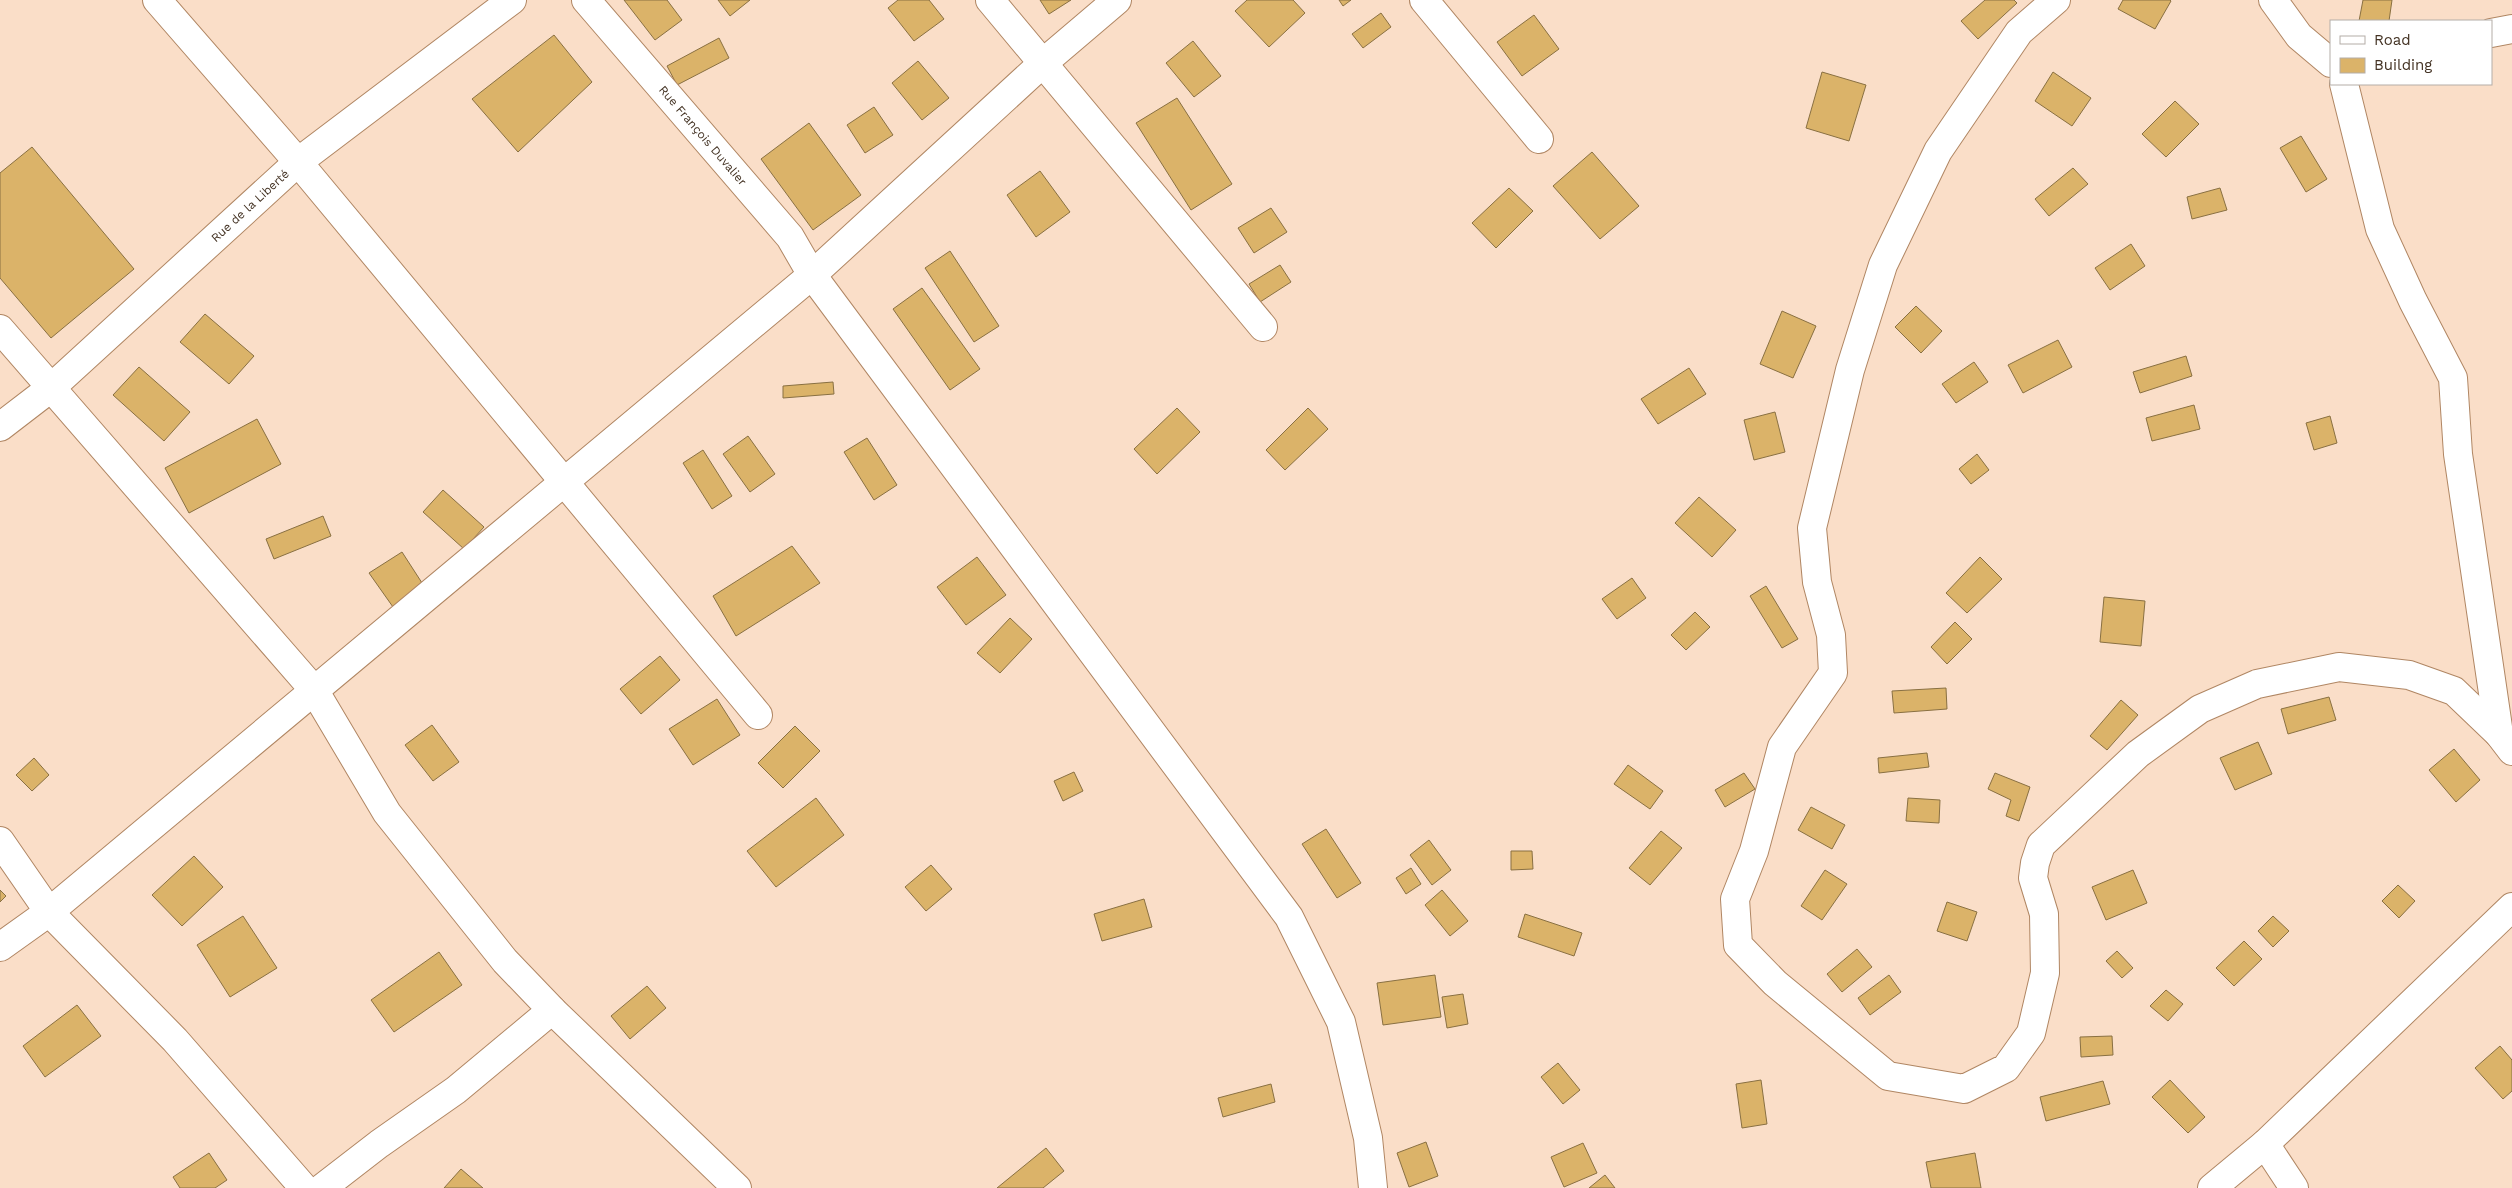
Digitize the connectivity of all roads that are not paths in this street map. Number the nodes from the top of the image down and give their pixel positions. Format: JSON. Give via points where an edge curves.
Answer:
{"nodes":[{"id":1,"x":158,"y":0,"type":"edge"},
{"id":2,"x":512,"y":0,"type":"edge"},
{"id":3,"x":586,"y":0,"type":"edge"},
{"id":4,"x":990,"y":0,"type":"edge"},
{"id":5,"x":1117,"y":0,"type":"edge"},
{"id":6,"x":1424,"y":0,"type":"edge"},
{"id":7,"x":2056,"y":0,"type":"edge"},
{"id":8,"x":2273,"y":0,"type":"edge"},
{"id":9,"x":2512,"y":29,"type":"edge"},
{"id":10,"x":2492,"y":33,"type":"edge"},
{"id":11,"x":2330,"y":62,"type":"edge"},
{"id":12,"x":1043,"y":63,"type":"junction"},
{"id":13,"x":2344,"y":85,"type":"edge"},
{"id":14,"x":1540,"y":139,"type":"dead end"},
{"id":15,"x":298,"y":162,"type":"junction"},
{"id":16,"x":812,"y":275,"type":"junction"},
{"id":17,"x":1263,"y":328,"type":"dead end"},
{"id":18,"x":0,"y":329,"type":"edge"},
{"id":19,"x":52,"y":387,"type":"junction"},
{"id":20,"x":0,"y":427,"type":"edge"},
{"id":21,"x":564,"y":480,"type":"junction"},
{"id":22,"x":314,"y":690,"type":"junction"},
{"id":23,"x":758,"y":715,"type":"dead end"},
{"id":24,"x":2506,"y":743,"type":"edge"},
{"id":25,"x":0,"y":841,"type":"edge"},
{"id":26,"x":2512,"y":907,"type":"edge"},
{"id":27,"x":49,"y":912,"type":"junction"},
{"id":28,"x":0,"y":947,"type":"edge"},
{"id":29,"x":552,"y":1010,"type":"junction"},
{"id":30,"x":2265,"y":1144,"type":"junction"},
{"id":31,"x":304,"y":1188,"type":"edge"},
{"id":32,"x":322,"y":1188,"type":"edge"},
{"id":33,"x":738,"y":1188,"type":"edge"},
{"id":34,"x":1373,"y":1188,"type":"edge"},
{"id":35,"x":2212,"y":1188,"type":"edge"},
{"id":36,"x":2294,"y":1188,"type":"edge"}],
"edges":[{"from":1,"to":15,"type":"street"},
{"from":2,"to":15,"type":"street","name":"Rue de la Liberté"},
{"from":3,"to":16,"type":"street","name":"Rue François Duvalier","via":[[790,237]]},
{"from":4,"to":12,"type":"street"},
{"from":5,"to":12,"type":"street"},
{"from":6,"to":14,"type":"street"},
{"from":7,"to":24,"type":"street","via":[[2019,32],[1938,151],[1883,265],[1850,370],[1812,528],[1817,582],[1832,635],[1833,673],[1782,747],[1754,851],[1735,899],[1738,945],[1775,983],[1888,1076],[1964,1089],[2006,1068],[2032,1034],[2045,973],[2044,914],[2033,878],[2034,863],[2041,845],[2138,754],[2200,710],[2257,684],[2339,667],[2410,675],[2454,691]]},
{"from":8,"to":11,"type":"street","via":[[2299,36]]},
{"from":9,"to":10,"type":"street"},
{"from":12,"to":16,"type":"street"},
{"from":12,"to":17,"type":"street"},
{"from":13,"to":24,"type":"street","via":[[2380,229],[2412,301],[2453,378],[2458,454]]},
{"from":15,"to":19,"type":"street","name":"Rue de la Liberté"},
{"from":15,"to":21,"type":"street"},
{"from":16,"to":21,"type":"street"},
{"from":16,"to":34,"type":"street","name":"Rue François Duvalier","via":[[1289,917],[1341,1022],[1368,1138]]},
{"from":18,"to":19,"type":"street"},
{"from":19,"to":20,"type":"street","name":"Rue de la Liberté"},
{"from":19,"to":22,"type":"street"},
{"from":21,"to":22,"type":"street"},
{"from":21,"to":23,"type":"street"},
{"from":22,"to":27,"type":"street"},
{"from":22,"to":29,"type":"street","via":[[386,812],[505,961]]},
{"from":25,"to":27,"type":"street"},
{"from":26,"to":30,"type":"street"},
{"from":27,"to":28,"type":"street"},
{"from":27,"to":31,"type":"street","via":[[175,1040]]},
{"from":29,"to":32,"type":"street","via":[[456,1090]]},
{"from":29,"to":33,"type":"street"},
{"from":30,"to":35,"type":"street"},
{"from":30,"to":36,"type":"street"}]}
